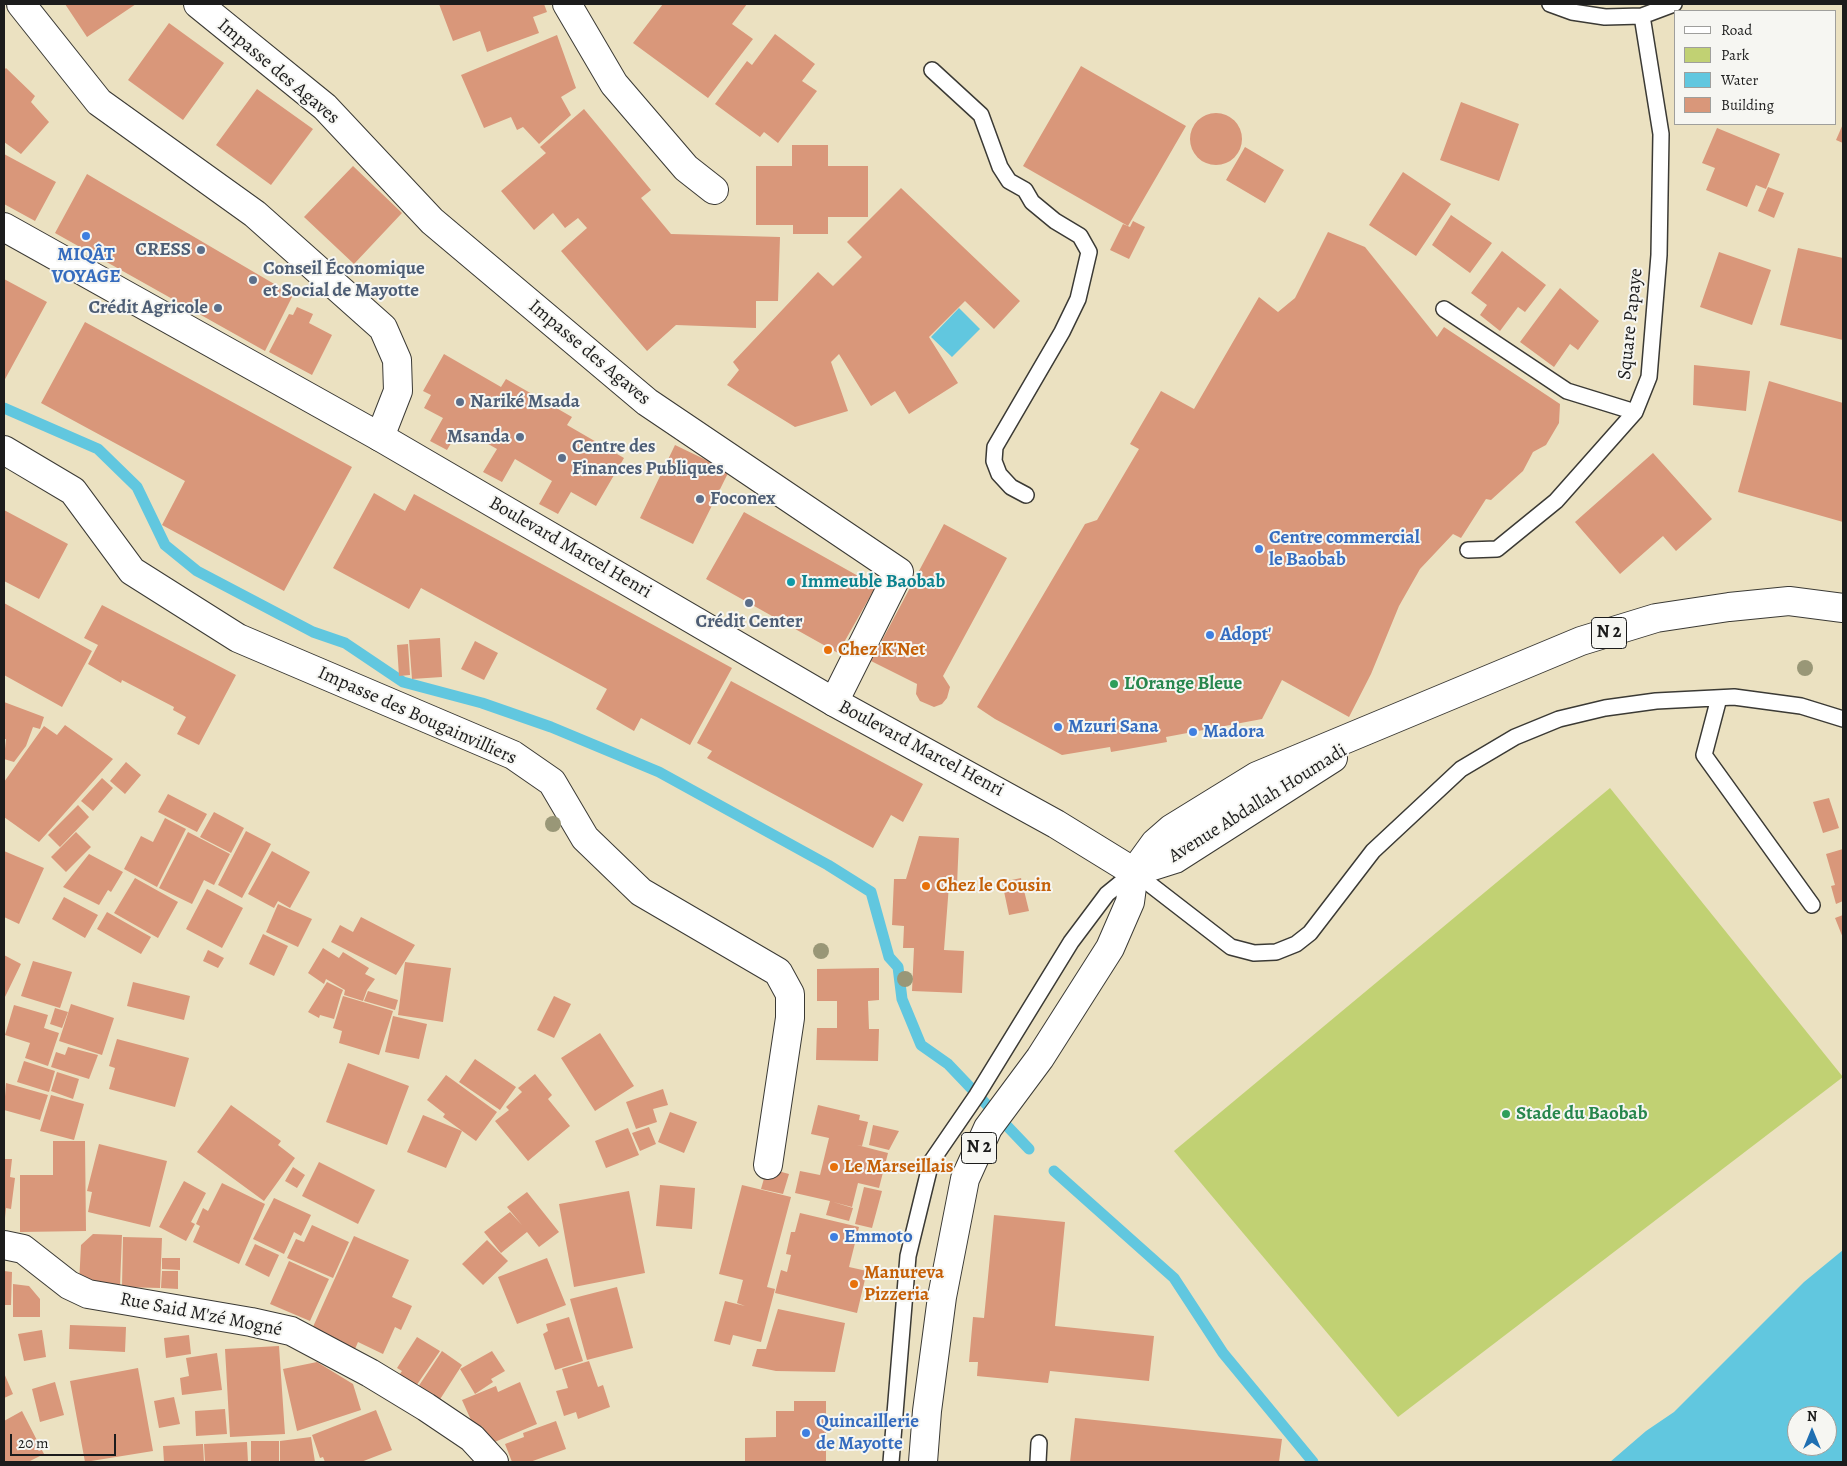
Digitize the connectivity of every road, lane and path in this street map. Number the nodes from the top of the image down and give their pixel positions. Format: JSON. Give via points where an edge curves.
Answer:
{"nodes":[{"id":1,"x":21,"y":4,"type":"edge"},
{"id":2,"x":198,"y":4,"type":"edge"},
{"id":3,"x":567,"y":4,"type":"edge"},
{"id":4,"x":1550,"y":4,"type":"edge"},
{"id":5,"x":1674,"y":4,"type":"edge"},
{"id":6,"x":1642,"y":16,"type":"junction"},
{"id":7,"x":932,"y":70,"type":"dead end"},
{"id":8,"x":714,"y":190,"type":"dead end"},
{"id":9,"x":4,"y":228,"type":"edge"},
{"id":10,"x":1444,"y":309,"type":"dead end"},
{"id":11,"x":1636,"y":412,"type":"junction"},
{"id":12,"x":380,"y":437,"type":"junction"},
{"id":13,"x":4,"y":450,"type":"edge"},
{"id":14,"x":1026,"y":495,"type":"dead end"},
{"id":15,"x":1468,"y":550,"type":"dead end"},
{"id":16,"x":1843,"y":608,"type":"edge"},
{"id":17,"x":1719,"y":698,"type":"junction"},
{"id":18,"x":834,"y":702,"type":"junction"},
{"id":19,"x":1842,"y":721,"type":"edge"},
{"id":20,"x":1134,"y":872,"type":"junction"},
{"id":21,"x":1812,"y":905,"type":"dead end"},
{"id":22,"x":768,"y":1165,"type":"dead end"},
{"id":23,"x":4,"y":1245,"type":"edge"},
{"id":24,"x":1039,"y":1443,"type":"dead end"},
{"id":25,"x":494,"y":1462,"type":"edge"},
{"id":26,"x":891,"y":1462,"type":"edge"},
{"id":27,"x":923,"y":1462,"type":"edge"},
{"id":28,"x":1038,"y":1462,"type":"edge"}],
"edges":[{"from":1,"to":12,"type":"street","via":[[99,102],[255,214],[383,328],[397,360],[398,391]]},
{"from":2,"to":18,"type":"street","name":"Impasse des Agaves","via":[[325,107],[432,221],[647,402],[899,572]]},
{"from":3,"to":8,"type":"street","via":[[614,84],[686,168]]},
{"from":4,"to":6,"type":"lane","via":[[1572,12],[1606,17]]},
{"from":5,"to":6,"type":"lane"},
{"from":6,"to":11,"type":"lane","name":"Square Papaye","via":[[1661,143],[1659,255],[1649,377]]},
{"from":7,"to":14,"type":"lane","via":[[981,115],[1008,181],[1025,190],[1032,202],[1055,221],[1080,236],[1089,252],[1078,299],[995,447],[994,461],[999,474]]},
{"from":9,"to":12,"type":"street","name":"Boulevard Marcel Henri"},
{"from":10,"to":11,"type":"lane","via":[[1567,391]]},
{"from":11,"to":15,"type":"lane","name":"Square Papaye","via":[[1549,507],[1497,549]]},
{"from":12,"to":18,"type":"street","name":"Boulevard Marcel Henri"},
{"from":13,"to":22,"type":"street","name":"Impasse des Bougainvilliers","via":[[73,491],[132,571],[238,638],[513,755],[552,782],[585,838],[641,892],[778,972],[790,994],[790,1018]]},
{"from":16,"to":20,"type":"street","number":"N 2","via":[[1789,601],[1729,606],[1656,618],[1581,641],[1257,776],[1171,830],[1155,843]]},
{"from":17,"to":19,"type":"lane","via":[[1801,706]]},
{"from":17,"to":20,"type":"lane","via":[[1656,701],[1606,708],[1559,720],[1515,737],[1461,770],[1373,851],[1310,933],[1296,944],[1276,952],[1254,953],[1231,947]]},
{"from":17,"to":21,"type":"lane","via":[[1704,755]]},
{"from":18,"to":20,"type":"street","name":"Boulevard Marcel Henri","via":[[1056,824]]},
{"from":20,"to":26,"type":"lane","via":[[1107,894],[1071,942],[977,1095],[931,1162],[908,1256]]},
{"from":20,"to":27,"type":"street","number":"N 2","via":[[1130,902],[1110,948],[1040,1058],[988,1128],[965,1180],[942,1296]]},
{"from":23,"to":25,"type":"street","name":"Rue Said M'zé Mogné","via":[[22,1250],[69,1285],[88,1294],[291,1331],[426,1406],[472,1438]]},
{"from":24,"to":28,"type":"lane"}]}
